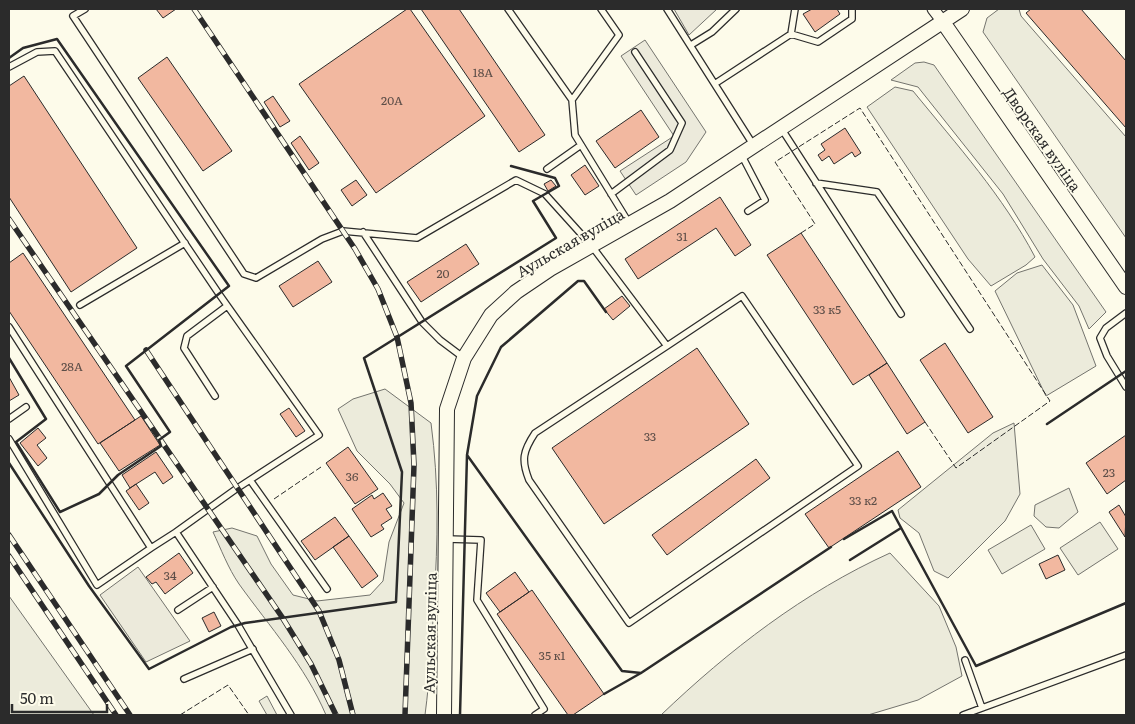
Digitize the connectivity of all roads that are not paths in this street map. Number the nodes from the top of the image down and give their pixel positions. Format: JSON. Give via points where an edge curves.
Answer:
{"nodes":[{"id":1,"x":85,"y":9,"type":"edge"},
{"id":2,"x":508,"y":9,"type":"edge"},
{"id":3,"x":601,"y":9,"type":"edge"},
{"id":4,"x":667,"y":9,"type":"edge"},
{"id":5,"x":736,"y":9,"type":"edge"},
{"id":6,"x":795,"y":9,"type":"edge"},
{"id":7,"x":852,"y":9,"type":"edge"},
{"id":8,"x":933,"y":9,"type":"edge"},
{"id":9,"x":962,"y":9,"type":"edge"},
{"id":10,"x":943,"y":22,"type":"junction"},
{"id":11,"x":791,"y":34,"type":"junction"},
{"id":12,"x":691,"y":45,"type":"junction"},
{"id":13,"x":635,"y":52,"type":"dead end"},
{"id":14,"x":9,"y":67,"type":"edge"},
{"id":15,"x":716,"y":83,"type":"junction"},
{"id":16,"x":572,"y":100,"type":"junction"},
{"id":17,"x":781,"y":128,"type":"junction"},
{"id":18,"x":580,"y":145,"type":"junction"},
{"id":19,"x":754,"y":146,"type":"junction"},
{"id":20,"x":741,"y":154,"type":"junction"},
{"id":21,"x":547,"y":169,"type":"dead end"},
{"id":22,"x":816,"y":183,"type":"junction"},
{"id":23,"x":611,"y":194,"type":"junction"},
{"id":24,"x":748,"y":211,"type":"dead end"},
{"id":25,"x":630,"y":225,"type":"junction"},
{"id":26,"x":363,"y":232,"type":"junction"},
{"id":27,"x":185,"y":243,"type":"junction"},
{"id":28,"x":591,"y":245,"type":"junction"},
{"id":29,"x":1126,"y":287,"type":"edge"},
{"id":30,"x":80,"y":305,"type":"dead end"},
{"id":31,"x":227,"y":306,"type":"junction"},
{"id":32,"x":1126,"y":313,"type":"edge"},
{"id":33,"x":901,"y":314,"type":"dead end"},
{"id":34,"x":9,"y":326,"type":"edge"},
{"id":35,"x":970,"y":329,"type":"dead end"},
{"id":36,"x":667,"y":346,"type":"junction"},
{"id":37,"x":464,"y":358,"type":"junction"},
{"id":38,"x":1126,"y":387,"type":"edge"},
{"id":39,"x":215,"y":396,"type":"dead end"},
{"id":40,"x":26,"y":407,"type":"dead end"},
{"id":41,"x":9,"y":419,"type":"edge"},
{"id":42,"x":9,"y":438,"type":"edge"},
{"id":43,"x":250,"y":480,"type":"junction"},
{"id":44,"x":176,"y":532,"type":"junction"},
{"id":45,"x":446,"y":539,"type":"junction"},
{"id":46,"x":152,"y":548,"type":"junction"},
{"id":47,"x":213,"y":587,"type":"junction"},
{"id":48,"x":327,"y":589,"type":"dead end"},
{"id":49,"x":178,"y":610,"type":"dead end"},
{"id":50,"x":253,"y":650,"type":"junction"},
{"id":51,"x":1126,"y":655,"type":"edge"},
{"id":52,"x":965,"y":660,"type":"dead end"},
{"id":53,"x":184,"y":680,"type":"dead end"},
{"id":54,"x":982,"y":708,"type":"junction"},
{"id":55,"x":291,"y":715,"type":"edge"},
{"id":56,"x":444,"y":715,"type":"edge"},
{"id":57,"x":535,"y":715,"type":"edge"},
{"id":58,"x":963,"y":715,"type":"edge"}],
"edges":[{"from":1,"to":26,"type":"lane","via":[[73,16],[244,274],[256,278],[322,239],[343,232]]},
{"from":2,"to":16,"type":"lane"},
{"from":3,"to":16,"type":"lane","via":[[619,35]]},
{"from":4,"to":12,"type":"lane"},
{"from":5,"to":12,"type":"lane","via":[[712,32]]},
{"from":6,"to":11,"type":"lane"},
{"from":7,"to":11,"type":"lane","via":[[852,19],[818,42]]},
{"from":8,"to":10,"type":"street","name":"Дворская вуліца"},
{"from":9,"to":10,"type":"street","name":"Аульская вуліца"},
{"from":10,"to":17,"type":"street","name":"Аульская вуліца"},
{"from":10,"to":29,"type":"street","name":"Дворская вуліца"},
{"from":11,"to":15,"type":"lane"},
{"from":12,"to":15,"type":"lane"},
{"from":13,"to":23,"type":"lane","via":[[682,123],[670,150]]},
{"from":14,"to":27,"type":"lane","via":[[37,52],[55,51]]},
{"from":15,"to":19,"type":"lane"},
{"from":16,"to":18,"type":"lane","via":[[574,135]]},
{"from":17,"to":19,"type":"street","name":"Аульская вуліца"},
{"from":17,"to":22,"type":"lane"},
{"from":18,"to":21,"type":"lane"},
{"from":18,"to":23,"type":"lane"},
{"from":19,"to":20,"type":"street","name":"Аульская вуліца"},
{"from":20,"to":24,"type":"lane","via":[[765,200]]},
{"from":20,"to":25,"type":"street","name":"Аульская вуліца"},
{"from":22,"to":33,"type":"lane"},
{"from":22,"to":35,"type":"lane","via":[[876,192]]},
{"from":23,"to":25,"type":"lane"},
{"from":25,"to":28,"type":"street","name":"Аульская вуліца"},
{"from":26,"to":28,"type":"lane","via":[[417,238],[516,180],[545,194]]},
{"from":26,"to":37,"type":"lane","via":[[422,322]]},
{"from":27,"to":30,"type":"lane"},
{"from":27,"to":31,"type":"lane"},
{"from":28,"to":36,"type":"lane"},
{"from":28,"to":37,"type":"street","name":"Аульская вуліца","via":[[516,292],[491,315]]},
{"from":31,"to":39,"type":"lane","via":[[187,336],[184,348]]},
{"from":31,"to":43,"type":"lane","via":[[319,435]]},
{"from":32,"to":38,"type":"lane","via":[[1106,328],[1100,338]]},
{"from":34,"to":46,"type":"lane"},
{"from":36,"to":36,"type":"lane","via":[[535,433],[527,446],[523,465],[529,480],[629,623],[858,466],[742,296]]},
{"from":37,"to":45,"type":"street","name":"Аульская вуліца","via":[[448,409]]},
{"from":40,"to":41,"type":"lane"},
{"from":42,"to":46,"type":"lane","via":[[97,585]]},
{"from":43,"to":44,"type":"lane"},
{"from":43,"to":48,"type":"lane"},
{"from":44,"to":46,"type":"lane"},
{"from":44,"to":47,"type":"lane"},
{"from":45,"to":56,"type":"street","name":"Аульская вуліца"},
{"from":45,"to":57,"type":"lane","via":[[481,540],[477,600],[544,709]]},
{"from":47,"to":49,"type":"lane"},
{"from":47,"to":50,"type":"lane"},
{"from":50,"to":53,"type":"lane"},
{"from":50,"to":55,"type":"lane"},
{"from":51,"to":54,"type":"lane"},
{"from":52,"to":54,"type":"lane"},
{"from":54,"to":58,"type":"lane"}]}
